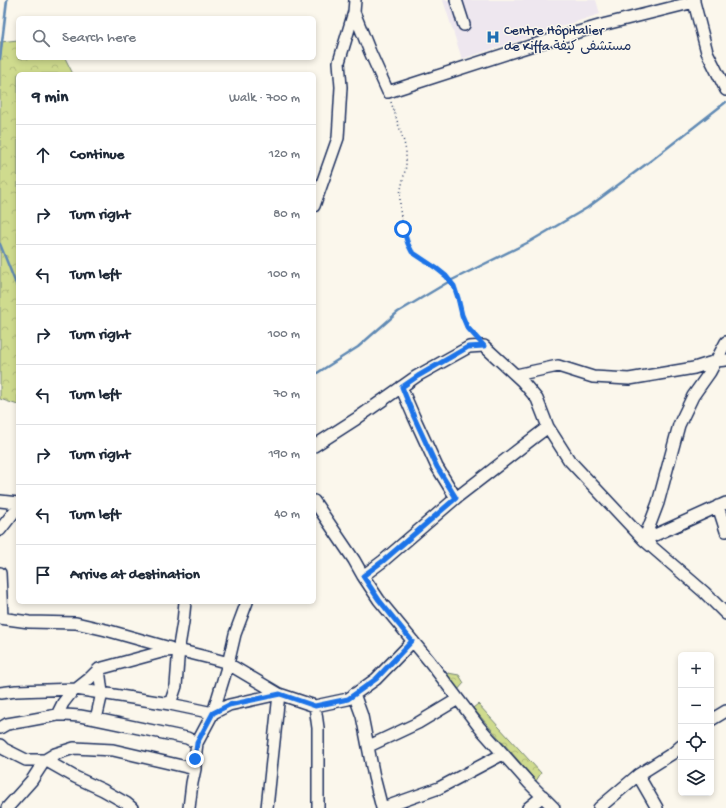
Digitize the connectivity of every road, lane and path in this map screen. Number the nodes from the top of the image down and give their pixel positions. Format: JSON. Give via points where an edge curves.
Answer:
{"nodes":[{"id":1,"x":355,"y":0,"type":"edge"},
{"id":2,"x":456,"y":0,"type":"edge"},
{"id":3,"x":694,"y":1,"type":"edge"},
{"id":4,"x":354,"y":12,"type":"junction"},
{"id":5,"x":464,"y":25,"type":"dead end"},
{"id":6,"x":726,"y":90,"type":"edge"},
{"id":7,"x":388,"y":92,"type":"junction"},
{"id":8,"x":316,"y":200,"type":"edge"},
{"id":9,"x":726,"y":342,"type":"edge"},
{"id":10,"x":484,"y":346,"type":"junction"},
{"id":11,"x":721,"y":360,"type":"edge"},
{"id":12,"x":516,"y":375,"type":"junction"},
{"id":13,"x":402,"y":387,"type":"junction"},
{"id":14,"x":548,"y":427,"type":"junction"},
{"id":15,"x":316,"y":445,"type":"edge"},
{"id":16,"x":456,"y":498,"type":"junction"},
{"id":17,"x":0,"y":501,"type":"edge"},
{"id":18,"x":16,"y":503,"type":"edge"},
{"id":19,"x":316,"y":503,"type":"edge"},
{"id":20,"x":722,"y":504,"type":"edge"},
{"id":21,"x":16,"y":512,"type":"edge"},
{"id":22,"x":0,"y":530,"type":"edge"},
{"id":23,"x":726,"y":531,"type":"edge"},
{"id":24,"x":644,"y":540,"type":"junction"},
{"id":25,"x":0,"y":573,"type":"edge"},
{"id":26,"x":363,"y":576,"type":"junction"},
{"id":27,"x":185,"y":604,"type":"edge"},
{"id":28,"x":246,"y":604,"type":"edge"},
{"id":29,"x":726,"y":614,"type":"edge"},
{"id":30,"x":1,"y":618,"type":"edge"},
{"id":31,"x":412,"y":641,"type":"junction"},
{"id":32,"x":178,"y":650,"type":"junction"},
{"id":33,"x":228,"y":664,"type":"junction"},
{"id":34,"x":99,"y":669,"type":"junction"},
{"id":35,"x":76,"y":689,"type":"junction"},
{"id":36,"x":0,"y":693,"type":"edge"},
{"id":37,"x":102,"y":693,"type":"junction"},
{"id":38,"x":280,"y":694,"type":"junction"},
{"id":39,"x":354,"y":694,"type":"junction"},
{"id":40,"x":458,"y":699,"type":"junction"},
{"id":41,"x":170,"y":704,"type":"junction"},
{"id":42,"x":315,"y":706,"type":"junction"},
{"id":43,"x":726,"y":711,"type":"edge"},
{"id":44,"x":213,"y":713,"type":"junction"},
{"id":45,"x":57,"y":715,"type":"junction"},
{"id":46,"x":714,"y":718,"type":"edge"},
{"id":47,"x":96,"y":719,"type":"junction"},
{"id":48,"x":0,"y":728,"type":"edge"},
{"id":49,"x":197,"y":743,"type":"junction"},
{"id":50,"x":0,"y":745,"type":"edge"},
{"id":51,"x":369,"y":746,"type":"junction"},
{"id":52,"x":678,"y":749,"type":"edge"},
{"id":53,"x":503,"y":754,"type":"junction"},
{"id":54,"x":45,"y":760,"type":"junction"},
{"id":55,"x":195,"y":769,"type":"junction"},
{"id":56,"x":638,"y":775,"type":"junction"},
{"id":57,"x":542,"y":796,"type":"junction"},
{"id":58,"x":7,"y":808,"type":"edge"},
{"id":59,"x":132,"y":808,"type":"edge"},
{"id":60,"x":189,"y":808,"type":"edge"},
{"id":61,"x":267,"y":808,"type":"edge"},
{"id":62,"x":318,"y":808,"type":"edge"},
{"id":63,"x":382,"y":808,"type":"edge"},
{"id":64,"x":528,"y":808,"type":"edge"},
{"id":65,"x":554,"y":808,"type":"edge"},
{"id":66,"x":599,"y":808,"type":"edge"},
{"id":67,"x":657,"y":808,"type":"edge"}],
"edges":[{"from":1,"to":4,"type":"street"},
{"from":2,"to":5,"type":"street"},
{"from":3,"to":6,"type":"street","via":[[707,52]]},
{"from":3,"to":7,"type":"street","via":[[530,46]]},
{"from":4,"to":7,"type":"street"},
{"from":4,"to":8,"type":"street","via":[[339,62],[341,87],[338,138]]},
{"from":7,"to":10,"type":"path","via":[[406,151],[400,210],[408,244],[412,252],[446,276],[454,286],[467,327]]},
{"from":9,"to":11,"type":"street"},
{"from":10,"to":12,"type":"street"},
{"from":10,"to":13,"type":"street","via":[[468,347]]},
{"from":11,"to":12,"type":"street","via":[[694,368],[629,379],[593,377],[558,366]]},
{"from":11,"to":24,"type":"street","via":[[693,396],[679,425],[658,503]]},
{"from":12,"to":14,"type":"street","via":[[537,399]]},
{"from":13,"to":15,"type":"street"},
{"from":13,"to":16,"type":"street","via":[[437,467]]},
{"from":14,"to":16,"type":"street"},
{"from":14,"to":24,"type":"street","via":[[569,460]]},
{"from":16,"to":26,"type":"street"},
{"from":17,"to":18,"type":"street"},
{"from":19,"to":26,"type":"street"},
{"from":20,"to":23,"type":"street"},
{"from":20,"to":24,"type":"street"},
{"from":21,"to":22,"type":"street"},
{"from":24,"to":29,"type":"street"},
{"from":25,"to":30,"type":"street"},
{"from":26,"to":31,"type":"street"},
{"from":27,"to":32,"type":"street"},
{"from":28,"to":33,"type":"street"},
{"from":30,"to":32,"type":"street","via":[[29,622],[76,623]]},
{"from":31,"to":39,"type":"street","via":[[376,679]]},
{"from":31,"to":40,"type":"street"},
{"from":32,"to":33,"type":"street"},
{"from":32,"to":34,"type":"street","via":[[165,651]]},
{"from":32,"to":41,"type":"street","via":[[176,686]]},
{"from":33,"to":38,"type":"street"},
{"from":33,"to":44,"type":"street"},
{"from":34,"to":35,"type":"street"},
{"from":34,"to":37,"type":"street"},
{"from":35,"to":36,"type":"street"},
{"from":35,"to":37,"type":"street"},
{"from":35,"to":45,"type":"street","via":[[63,703]]},
{"from":37,"to":41,"type":"street"},
{"from":37,"to":47,"type":"street"},
{"from":38,"to":42,"type":"street"},
{"from":38,"to":44,"type":"street","via":[[229,705]]},
{"from":38,"to":61,"type":"street"},
{"from":39,"to":42,"type":"street","via":[[348,699]]},
{"from":39,"to":51,"type":"street"},
{"from":40,"to":51,"type":"street","via":[[418,723]]},
{"from":40,"to":53,"type":"street"},
{"from":41,"to":44,"type":"street"},
{"from":42,"to":62,"type":"street","via":[[318,728]]},
{"from":43,"to":46,"type":"street"},
{"from":44,"to":49,"type":"street"},
{"from":45,"to":47,"type":"street"},
{"from":45,"to":48,"type":"street","via":[[7,724]]},
{"from":47,"to":49,"type":"street","via":[[187,738]]},
{"from":49,"to":55,"type":"street"},
{"from":50,"to":54,"type":"street","via":[[26,760]]},
{"from":51,"to":63,"type":"street"},
{"from":52,"to":56,"type":"street"},
{"from":53,"to":57,"type":"street"},
{"from":53,"to":63,"type":"street","via":[[439,788]]},
{"from":54,"to":55,"type":"street","via":[[74,748],[113,750]]},
{"from":54,"to":58,"type":"street","via":[[32,780]]},
{"from":54,"to":59,"type":"street"},
{"from":55,"to":60,"type":"street"},
{"from":56,"to":66,"type":"street"},
{"from":56,"to":67,"type":"street"},
{"from":57,"to":64,"type":"street"},
{"from":57,"to":65,"type":"street"}]}
